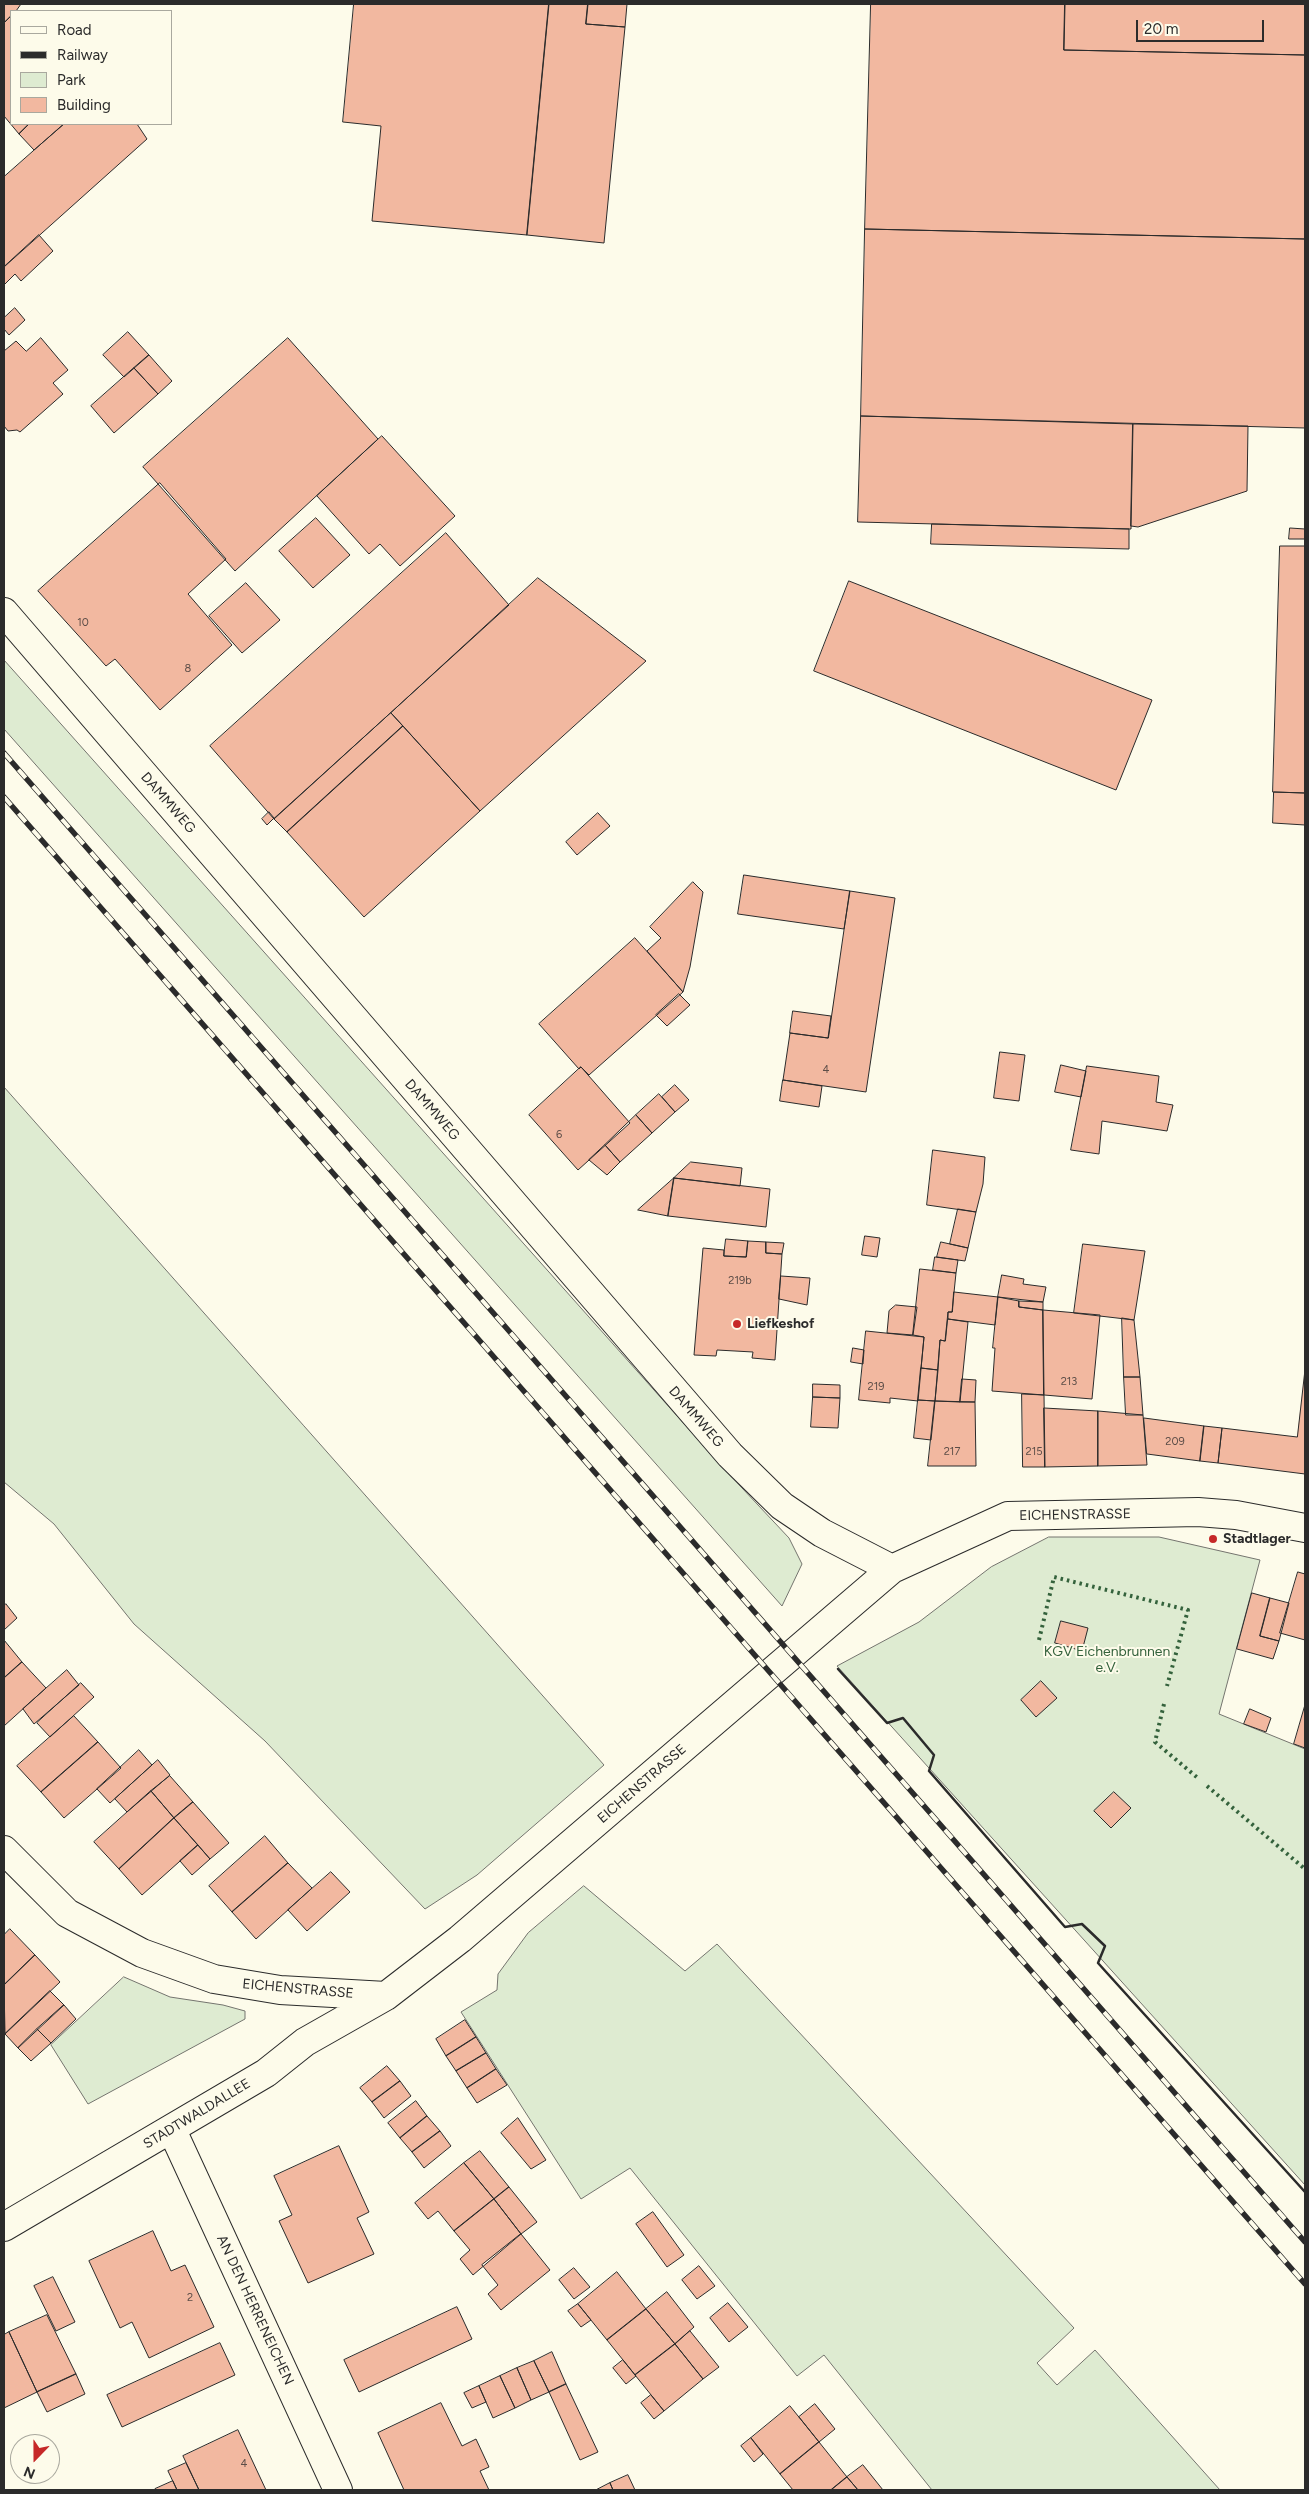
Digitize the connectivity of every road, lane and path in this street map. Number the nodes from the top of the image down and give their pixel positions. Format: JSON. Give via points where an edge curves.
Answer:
{"nodes":[{"id":1,"x":4,"y":612,"type":"edge"},
{"id":2,"x":1305,"y":1528,"type":"edge"},
{"id":3,"x":892,"y":1569,"type":"junction"},
{"id":4,"x":4,"y":1850,"type":"edge"},
{"id":5,"x":386,"y":1996,"type":"junction"},
{"id":6,"x":172,"y":2130,"type":"junction"},
{"id":7,"x":4,"y":2227,"type":"edge"},
{"id":8,"x":338,"y":2490,"type":"edge"}],
"edges":[{"from":1,"to":3,"type":"street","name":"DAMMWEG","via":[[730,1455],[782,1506],[822,1533]]},
{"from":2,"to":3,"type":"street","name":"EICHENSTRASSE","via":[[1236,1514],[1198,1512],[1008,1516]]},
{"from":3,"to":5,"type":"street","name":"EICHENSTRASSE","via":[[460,1939]]},
{"from":4,"to":5,"type":"street","name":"EICHENSTRASSE","via":[[67,1913],[142,1953],[214,1979],[280,1990]]},
{"from":5,"to":6,"type":"street","name":"STADTWALDALLEE","via":[[305,2042],[266,2073]]},
{"from":6,"to":7,"type":"street","name":"STADTWALDALLEE"},
{"from":6,"to":8,"type":"street","name":"AN DEN HERRENEICHEN"}]}
